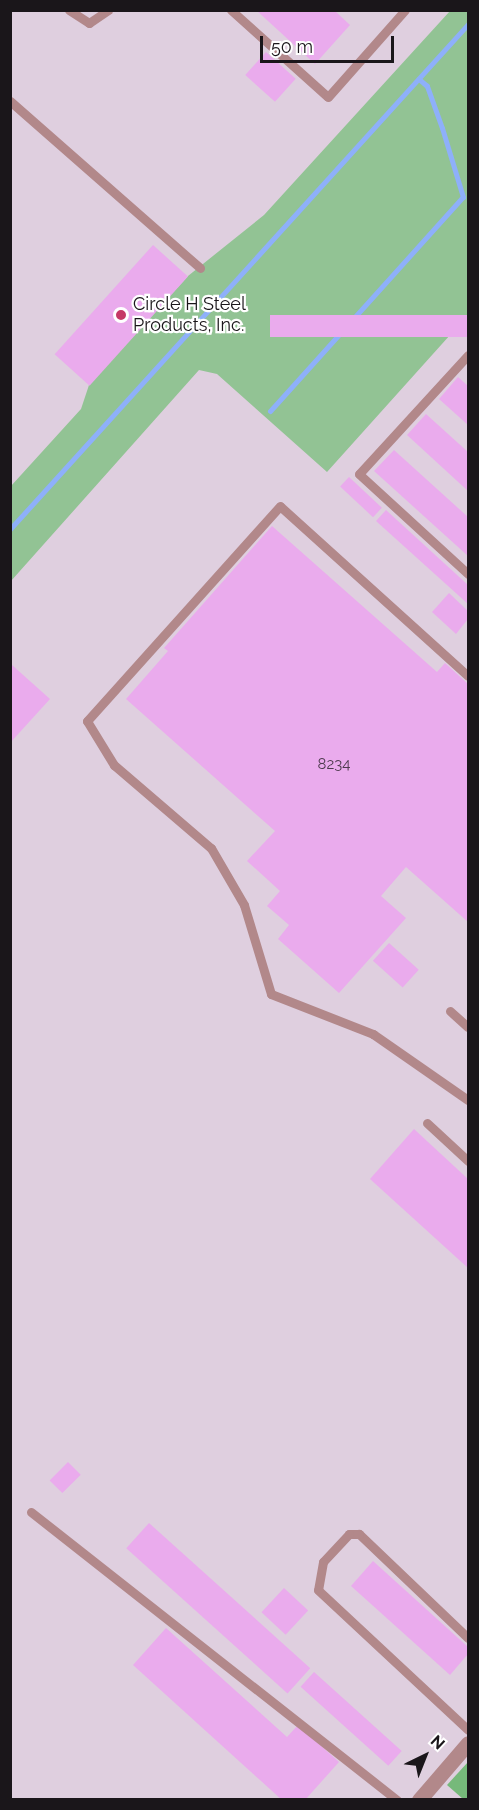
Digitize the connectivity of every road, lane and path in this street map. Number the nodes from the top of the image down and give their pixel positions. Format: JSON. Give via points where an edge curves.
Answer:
{"nodes":[{"id":1,"x":69,"y":10,"type":"edge"},
{"id":2,"x":108,"y":10,"type":"edge"},
{"id":3,"x":231,"y":10,"type":"edge"},
{"id":4,"x":405,"y":10,"type":"edge"},
{"id":5,"x":10,"y":101,"type":"edge"},
{"id":6,"x":200,"y":268,"type":"dead end"},
{"id":7,"x":468,"y":355,"type":"edge"},
{"id":8,"x":468,"y":574,"type":"edge"},
{"id":9,"x":468,"y":676,"type":"edge"},
{"id":10,"x":450,"y":1011,"type":"dead end"},
{"id":11,"x":468,"y":1027,"type":"edge"},
{"id":12,"x":468,"y":1100,"type":"edge"},
{"id":13,"x":427,"y":1124,"type":"dead end"},
{"id":14,"x":468,"y":1161,"type":"edge"},
{"id":15,"x":31,"y":1512,"type":"dead end"},
{"id":16,"x":468,"y":1638,"type":"edge"},
{"id":17,"x":468,"y":1730,"type":"edge"},
{"id":18,"x":468,"y":1743,"type":"edge"},
{"id":19,"x":397,"y":1800,"type":"edge"},
{"id":20,"x":418,"y":1800,"type":"edge"}],
"edges":[{"from":1,"to":2,"type":"lane","via":[[89,22]]},
{"from":3,"to":4,"type":"lane","via":[[328,97]]},
{"from":5,"to":6,"type":"lane"},
{"from":7,"to":8,"type":"lane","via":[[359,474]]},
{"from":9,"to":12,"type":"lane","via":[[280,506],[87,721],[114,765],[211,848],[244,905],[271,994],[373,1034]]},
{"from":10,"to":11,"type":"lane"},
{"from":13,"to":14,"type":"lane"},
{"from":15,"to":19,"type":"lane"},
{"from":16,"to":17,"type":"lane","via":[[359,1534],[349,1534],[323,1562],[318,1590]]},
{"from":18,"to":20,"type":"street"}]}
